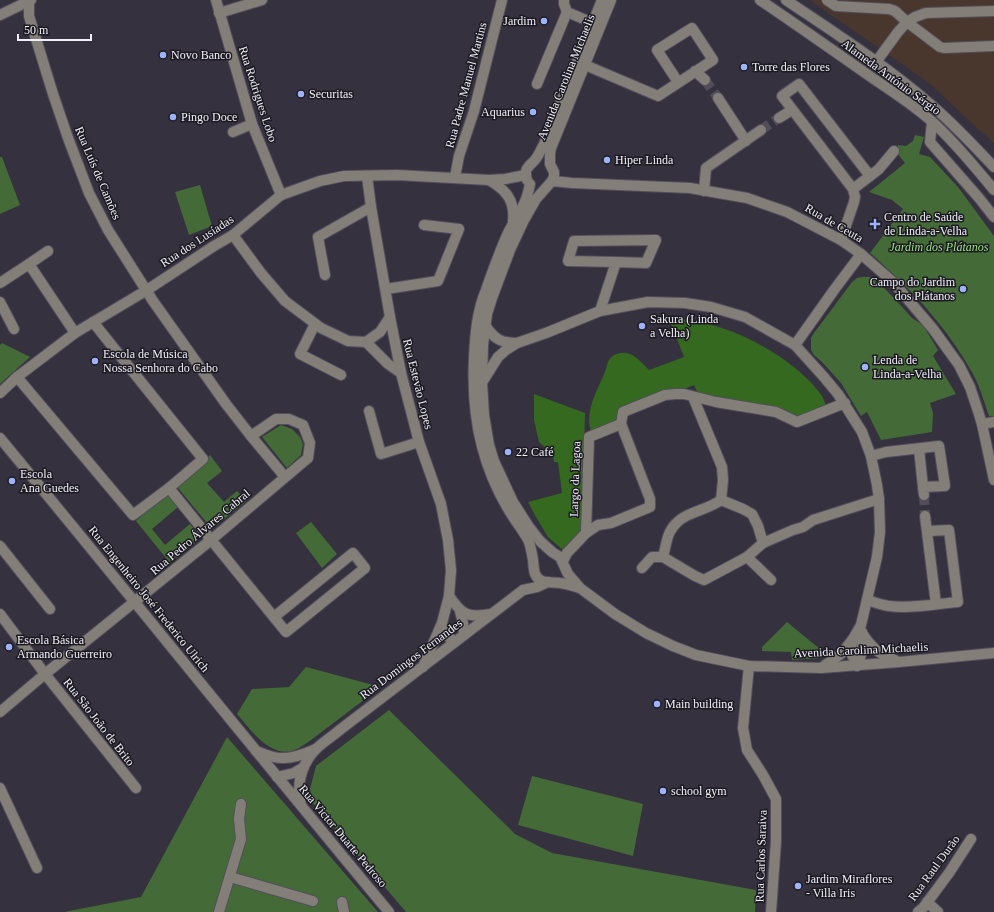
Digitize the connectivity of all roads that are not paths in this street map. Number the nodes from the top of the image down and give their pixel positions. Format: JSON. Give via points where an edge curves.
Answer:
{"nodes":[{"id":1,"x":30,"y":0,"type":"edge"},
{"id":2,"x":216,"y":0,"type":"edge"},
{"id":3,"x":262,"y":0,"type":"edge"},
{"id":4,"x":502,"y":0,"type":"edge"},
{"id":5,"x":564,"y":0,"type":"edge"},
{"id":6,"x":602,"y":0,"type":"edge"},
{"id":7,"x":611,"y":0,"type":"edge"},
{"id":8,"x":760,"y":0,"type":"edge"},
{"id":9,"x":786,"y":0,"type":"edge"},
{"id":10,"x":827,"y":0,"type":"edge"},
{"id":11,"x":994,"y":11,"type":"edge"},
{"id":12,"x":567,"y":12,"type":"junction"},
{"id":13,"x":220,"y":13,"type":"junction"},
{"id":14,"x":0,"y":15,"type":"edge"},
{"id":15,"x":907,"y":22,"type":"junction"},
{"id":16,"x":593,"y":23,"type":"junction"},
{"id":17,"x":994,"y":46,"type":"edge"},
{"id":18,"x":876,"y":62,"type":"junction"},
{"id":19,"x":585,"y":64,"type":"junction"},
{"id":20,"x":695,"y":71,"type":"junction"},
{"id":21,"x":705,"y":80,"type":"tunnel mouth"},
{"id":22,"x":678,"y":82,"type":"junction"},
{"id":23,"x":537,"y":84,"type":"dead end"},
{"id":24,"x":718,"y":98,"type":"tunnel mouth"},
{"id":25,"x":792,"y":110,"type":"junction"},
{"id":26,"x":779,"y":118,"type":"tunnel mouth"},
{"id":27,"x":932,"y":122,"type":"junction"},
{"id":28,"x":252,"y":124,"type":"junction"},
{"id":29,"x":761,"y":130,"type":"tunnel mouth"},
{"id":30,"x":233,"y":132,"type":"dead end"},
{"id":31,"x":746,"y":140,"type":"junction"},
{"id":32,"x":894,"y":151,"type":"dead end"},
{"id":33,"x":534,"y":161,"type":"junction"},
{"id":34,"x":550,"y":164,"type":"junction"},
{"id":35,"x":994,"y":167,"type":"edge"},
{"id":36,"x":367,"y":176,"type":"junction"},
{"id":37,"x":870,"y":176,"type":"junction"},
{"id":38,"x":454,"y":177,"type":"junction"},
{"id":39,"x":528,"y":179,"type":"junction"},
{"id":40,"x":489,"y":180,"type":"junction"},
{"id":41,"x":549,"y":184,"type":"junction"},
{"id":42,"x":853,"y":189,"type":"junction"},
{"id":43,"x":994,"y":190,"type":"edge"},
{"id":44,"x":704,"y":191,"type":"junction"},
{"id":45,"x":281,"y":195,"type":"junction"},
{"id":46,"x":371,"y":207,"type":"junction"},
{"id":47,"x":994,"y":217,"type":"edge"},
{"id":48,"x":512,"y":224,"type":"junction"},
{"id":49,"x":424,"y":226,"type":"dead end"},
{"id":50,"x":233,"y":235,"type":"junction"},
{"id":51,"x":841,"y":240,"type":"junction"},
{"id":52,"x":48,"y":251,"type":"dead end"},
{"id":53,"x":861,"y":254,"type":"junction"},
{"id":54,"x":616,"y":262,"type":"junction"},
{"id":55,"x":29,"y":264,"type":"junction"},
{"id":56,"x":325,"y":275,"type":"dead end"},
{"id":57,"x":0,"y":283,"type":"edge"},
{"id":58,"x":386,"y":289,"type":"junction"},
{"id":59,"x":147,"y":290,"type":"junction"},
{"id":60,"x":0,"y":302,"type":"edge"},
{"id":61,"x":600,"y":311,"type":"junction"},
{"id":62,"x":390,"y":317,"type":"junction"},
{"id":63,"x":92,"y":322,"type":"junction"},
{"id":64,"x":315,"y":324,"type":"junction"},
{"id":65,"x":485,"y":325,"type":"junction"},
{"id":66,"x":14,"y":329,"type":"dead end"},
{"id":67,"x":75,"y":333,"type":"junction"},
{"id":68,"x":366,"y":342,"type":"junction"},
{"id":69,"x":518,"y":343,"type":"junction"},
{"id":70,"x":795,"y":345,"type":"junction"},
{"id":71,"x":401,"y":373,"type":"junction"},
{"id":72,"x":341,"y":375,"type":"dead end"},
{"id":73,"x":17,"y":378,"type":"junction"},
{"id":74,"x":482,"y":383,"type":"junction"},
{"id":75,"x":0,"y":393,"type":"edge"},
{"id":76,"x":694,"y":397,"type":"junction"},
{"id":77,"x":844,"y":403,"type":"junction"},
{"id":78,"x":369,"y":411,"type":"dead end"},
{"id":79,"x":994,"y":422,"type":"edge"},
{"id":80,"x":621,"y":424,"type":"junction"},
{"id":81,"x":982,"y":424,"type":"junction"},
{"id":82,"x":251,"y":436,"type":"junction"},
{"id":83,"x":0,"y":438,"type":"edge"},
{"id":84,"x":419,"y":442,"type":"junction"},
{"id":85,"x":919,"y":448,"type":"junction"},
{"id":86,"x":871,"y":456,"type":"junction"},
{"id":87,"x":285,"y":477,"type":"junction"},
{"id":88,"x":994,"y":480,"type":"edge"},
{"id":89,"x":169,"y":488,"type":"junction"},
{"id":90,"x":879,"y":499,"type":"junction"},
{"id":91,"x":721,"y":500,"type":"junction"},
{"id":92,"x":925,"y":516,"type":"tunnel mouth"},
{"id":93,"x":928,"y":531,"type":"junction"},
{"id":94,"x":586,"y":532,"type":"junction"},
{"id":95,"x":211,"y":540,"type":"junction"},
{"id":96,"x":763,"y":543,"type":"junction"},
{"id":97,"x":0,"y":546,"type":"edge"},
{"id":98,"x":552,"y":552,"type":"junction"},
{"id":99,"x":663,"y":556,"type":"junction"},
{"id":100,"x":747,"y":557,"type":"junction"},
{"id":101,"x":563,"y":564,"type":"junction"},
{"id":102,"x":533,"y":566,"type":"junction"},
{"id":103,"x":642,"y":568,"type":"dead end"},
{"id":104,"x":771,"y":580,"type":"dead end"},
{"id":105,"x":550,"y":582,"type":"junction"},
{"id":106,"x":580,"y":588,"type":"junction"},
{"id":107,"x":523,"y":590,"type":"junction"},
{"id":108,"x":449,"y":596,"type":"junction"},
{"id":109,"x":867,"y":600,"type":"junction"},
{"id":110,"x":136,"y":602,"type":"junction"},
{"id":111,"x":936,"y":604,"type":"junction"},
{"id":112,"x":50,"y":609,"type":"dead end"},
{"id":113,"x":460,"y":610,"type":"junction"},
{"id":114,"x":0,"y":614,"type":"edge"},
{"id":115,"x":492,"y":614,"type":"junction"},
{"id":116,"x":274,"y":617,"type":"junction"},
{"id":117,"x":442,"y":623,"type":"junction"},
{"id":118,"x":862,"y":629,"type":"junction"},
{"id":119,"x":464,"y":635,"type":"junction"},
{"id":120,"x":853,"y":639,"type":"junction"},
{"id":121,"x":455,"y":642,"type":"junction"},
{"id":122,"x":994,"y":645,"type":"edge"},
{"id":123,"x":994,"y":653,"type":"edge"},
{"id":124,"x":981,"y":654,"type":"junction"},
{"id":125,"x":899,"y":662,"type":"junction"},
{"id":126,"x":749,"y":666,"type":"junction"},
{"id":127,"x":857,"y":666,"type":"junction"},
{"id":128,"x":423,"y":667,"type":"junction"},
{"id":129,"x":821,"y":668,"type":"junction"},
{"id":130,"x":45,"y":674,"type":"junction"},
{"id":131,"x":0,"y":712,"type":"edge"},
{"id":132,"x":316,"y":749,"type":"junction"},
{"id":133,"x":256,"y":751,"type":"junction"},
{"id":134,"x":293,"y":756,"type":"junction"},
{"id":135,"x":304,"y":767,"type":"junction"},
{"id":136,"x":277,"y":777,"type":"junction"},
{"id":137,"x":0,"y":788,"type":"edge"},
{"id":138,"x":136,"y":788,"type":"dead end"},
{"id":139,"x":241,"y":804,"type":"dead end"},
{"id":140,"x":301,"y":806,"type":"junction"},
{"id":141,"x":971,"y":839,"type":"dead end"},
{"id":142,"x":37,"y":868,"type":"dead end"},
{"id":143,"x":230,"y":877,"type":"junction"},
{"id":144,"x":313,"y":901,"type":"dead end"},
{"id":145,"x":927,"y":902,"type":"junction"},
{"id":146,"x":219,"y":912,"type":"edge"},
{"id":147,"x":389,"y":912,"type":"edge"},
{"id":148,"x":771,"y":912,"type":"edge"},
{"id":149,"x":918,"y":912,"type":"edge"},
{"id":150,"x":938,"y":912,"type":"edge"}],
"edges":[{"from":1,"to":14,"type":"street"},
{"from":1,"to":59,"type":"street","name":"Rua Luís de Camões","via":[[29,16],[52,94],[89,192],[108,230]]},
{"from":2,"to":13,"type":"street","name":"Rua Rodrigues Lobo"},
{"from":3,"to":13,"type":"street"},
{"from":4,"to":38,"type":"street","name":"Rua Padre Manuel Martins","via":[[474,111]]},
{"from":5,"to":12,"type":"street"},
{"from":6,"to":16,"type":"street","name":"Avenida Carolina Michaelis"},
{"from":7,"to":19,"type":"street","name":"Avenida Carolina Michaelis"},
{"from":8,"to":27,"type":"street","name":"Alameda António Sérgio"},
{"from":9,"to":18,"type":"street","name":"Alameda António Sérgio"},
{"from":10,"to":15,"type":"street","via":[[836,6],[889,9]]},
{"from":11,"to":15,"type":"street","via":[[926,14],[914,16]]},
{"from":12,"to":16,"type":"street"},
{"from":12,"to":23,"type":"street","name":"Avenida Carolina Michaelis"},
{"from":13,"to":28,"type":"street","name":"Rua Rodrigues Lobo"},
{"from":15,"to":17,"type":"street","via":[[940,47]]},
{"from":15,"to":18,"type":"street"},
{"from":16,"to":33,"type":"street","name":"Avenida Carolina Michaelis","via":[[544,144]]},
{"from":18,"to":35,"type":"street","name":"Alameda António Sérgio","via":[[930,103]]},
{"from":19,"to":22,"type":"street","via":[[658,96]]},
{"from":19,"to":34,"type":"street","name":"Avenida Carolina Michaelis","via":[[551,148]]},
{"from":20,"to":21,"type":"street"},
{"from":20,"to":22,"type":"street"},
{"from":20,"to":22,"type":"street","via":[[713,60],[692,28],[658,50]]},
{"from":24,"to":31,"type":"street"},
{"from":25,"to":26,"type":"street"},
{"from":25,"to":37,"type":"street","via":[[782,96],[799,84]]},
{"from":25,"to":42,"type":"street"},
{"from":27,"to":43,"type":"street","name":"Alameda António Sérgio","via":[[964,154]]},
{"from":27,"to":47,"type":"street","via":[[930,142]]},
{"from":28,"to":30,"type":"street"},
{"from":28,"to":45,"type":"street","name":"Rua Rodrigues Lobo"},
{"from":29,"to":31,"type":"street"},
{"from":31,"to":44,"type":"street","via":[[706,168]]},
{"from":32,"to":37,"type":"street"},
{"from":33,"to":34,"type":"street","via":[[543,160]]},
{"from":33,"to":39,"type":"street","name":"Avenida Carolina Michaelis","via":[[528,167]]},
{"from":34,"to":41,"type":"street","name":"Avenida Carolina Michaelis","via":[[554,177]]},
{"from":36,"to":38,"type":"street","name":"Rua dos Lusíadas"},
{"from":36,"to":45,"type":"street","name":"Rua dos Lusíadas","via":[[344,176],[320,181]]},
{"from":36,"to":46,"type":"street","name":"Rua Estevão Lopes"},
{"from":37,"to":42,"type":"street"},
{"from":38,"to":40,"type":"street","name":"Rua dos Lusíadas"},
{"from":39,"to":40,"type":"street","name":"Rua dos Lusíadas"},
{"from":39,"to":41,"type":"street","via":[[537,188]]},
{"from":39,"to":48,"type":"street","name":"Avenida Carolina Michaelis","via":[[527,198]]},
{"from":40,"to":48,"type":"street","via":[[503,189],[512,204]]},
{"from":41,"to":44,"type":"street","name":"Rua de Ceuta","via":[[690,188]]},
{"from":41,"to":65,"type":"street","name":"Avenida Carolina Michaelis","via":[[536,199],[510,250]]},
{"from":42,"to":51,"type":"street","via":[[854,202]]},
{"from":44,"to":51,"type":"street","name":"Rua de Ceuta","via":[[747,198],[787,212]]},
{"from":45,"to":50,"type":"street","name":"Rua dos Lusíadas"},
{"from":46,"to":56,"type":"street","via":[[318,237]]},
{"from":46,"to":58,"type":"street","name":"Rua Estevão Lopes"},
{"from":48,"to":102,"type":"street","name":"Avenida Carolina Michaelis","via":[[480,306],[475,343],[475,412],[487,464],[502,498],[528,540]]},
{"from":49,"to":58,"type":"street","via":[[459,229],[438,281]]},
{"from":50,"to":59,"type":"street","name":"Rua dos Lusíadas"},
{"from":50,"to":64,"type":"street","via":[[285,301]]},
{"from":51,"to":53,"type":"street","name":"Rua de Ceuta"},
{"from":52,"to":55,"type":"street"},
{"from":53,"to":70,"type":"street"},
{"from":53,"to":81,"type":"street","name":"Rua de Ceuta","via":[[893,282],[933,329],[959,365],[970,387]]},
{"from":54,"to":54,"type":"street","via":[[589,262],[568,261],[574,241],[656,240],[646,263]]},
{"from":54,"to":61,"type":"street"},
{"from":55,"to":57,"type":"street"},
{"from":55,"to":67,"type":"street"},
{"from":58,"to":62,"type":"street","name":"Rua Estevão Lopes"},
{"from":59,"to":63,"type":"street","name":"Rua dos Lusíadas"},
{"from":59,"to":82,"type":"street","name":"Rua Luís de Camões"},
{"from":60,"to":66,"type":"street"},
{"from":61,"to":69,"type":"street"},
{"from":61,"to":70,"type":"street","via":[[648,302],[711,307],[745,317]]},
{"from":62,"to":68,"type":"street","via":[[380,332]]},
{"from":62,"to":71,"type":"street","name":"Rua Estevão Lopes"},
{"from":63,"to":67,"type":"street","name":"Rua dos Lusíadas"},
{"from":63,"to":89,"type":"street","via":[[203,459]]},
{"from":64,"to":68,"type":"street","via":[[348,341]]},
{"from":64,"to":72,"type":"street","via":[[300,354]]},
{"from":65,"to":69,"type":"street","via":[[495,338],[508,343]]},
{"from":65,"to":74,"type":"street","name":"Avenida Carolina Michaelis"},
{"from":67,"to":73,"type":"street","name":"Rua dos Lusíadas"},
{"from":68,"to":71,"type":"street"},
{"from":69,"to":74,"type":"street","via":[[498,357]]},
{"from":70,"to":77,"type":"street"},
{"from":71,"to":84,"type":"street","name":"Rua Estevão Lopes"},
{"from":73,"to":75,"type":"street","name":"Rua dos Lusíadas"},
{"from":73,"to":89,"type":"street","via":[[134,515]]},
{"from":74,"to":98,"type":"street","name":"Avenida Carolina Michaelis","via":[[484,415],[494,460],[513,502],[540,541]]},
{"from":76,"to":77,"type":"street","via":[[776,412],[797,422]]},
{"from":76,"to":80,"type":"street","via":[[684,394],[665,395],[623,412]]},
{"from":76,"to":91,"type":"street","via":[[722,467]]},
{"from":77,"to":86,"type":"street","via":[[862,432]]},
{"from":78,"to":84,"type":"street","via":[[381,454]]},
{"from":79,"to":81,"type":"street"},
{"from":80,"to":94,"type":"street","name":"Largo da Lagoa","via":[[589,436]]},
{"from":80,"to":94,"type":"street","name":"Largo da Lagoa","via":[[650,498],[650,507],[611,523],[598,525]]},
{"from":81,"to":88,"type":"street","name":"Rua de Ceuta"},
{"from":82,"to":87,"type":"street","name":"Rua Luís de Camões"},
{"from":82,"to":87,"type":"street","via":[[276,419],[289,419],[302,425],[310,443],[308,458]]},
{"from":83,"to":110,"type":"street","name":"Rua Engenheiro José Frederico Ulrich"},
{"from":84,"to":108,"type":"street","name":"Rua Estevão Lopes","via":[[442,504],[451,570]]},
{"from":85,"to":85,"type":"street","via":[[939,446],[945,486],[923,491]]},
{"from":85,"to":86,"type":"street"},
{"from":86,"to":90,"type":"street"},
{"from":87,"to":95,"type":"street","name":"Rua Pedro Álvares Cabral"},
{"from":89,"to":95,"type":"street"},
{"from":90,"to":96,"type":"street","via":[[813,520],[803,528]]},
{"from":90,"to":109,"type":"street","via":[[880,532]]},
{"from":91,"to":96,"type":"street","via":[[752,514]]},
{"from":91,"to":99,"type":"street","via":[[678,521],[670,530]]},
{"from":92,"to":93,"type":"street"},
{"from":93,"to":111,"type":"street"},
{"from":93,"to":111,"type":"street","via":[[949,530],[958,602]]},
{"from":94,"to":101,"type":"street","name":"Largo da Lagoa","via":[[567,553]]},
{"from":95,"to":110,"type":"street","name":"Rua Pedro Álvares Cabral"},
{"from":95,"to":116,"type":"street"},
{"from":96,"to":100,"type":"street"},
{"from":97,"to":112,"type":"street"},
{"from":98,"to":101,"type":"street","name":"Avenida Carolina Michaelis","via":[[560,557]]},
{"from":98,"to":102,"type":"street","via":[[538,555]]},
{"from":99,"to":100,"type":"street","via":[[704,580]]},
{"from":99,"to":103,"type":"street","via":[[652,557]]},
{"from":100,"to":104,"type":"street"},
{"from":101,"to":105,"type":"street","via":[[562,574],[556,581]]},
{"from":101,"to":106,"type":"street","name":"Avenida Carolina Michaelis"},
{"from":102,"to":105,"type":"street","name":"Avenida Carolina Michaelis","via":[[534,574],[538,578]]},
{"from":102,"to":107,"type":"street","name":"Rua Domingos Fernandes"},
{"from":105,"to":106,"type":"street","name":"Avenida Carolina Michaelis"},
{"from":105,"to":107,"type":"street","name":"Rua Domingos Fernandes"},
{"from":106,"to":126,"type":"street","name":"Avenida Carolina Michaelis","via":[[614,614],[668,644],[696,655]]},
{"from":107,"to":115,"type":"street","name":"Rua Domingos Fernandes"},
{"from":108,"to":113,"type":"street"},
{"from":108,"to":117,"type":"street","name":"Rua Estevão Lopes"},
{"from":109,"to":111,"type":"street","via":[[898,607]]},
{"from":109,"to":118,"type":"street"},
{"from":110,"to":130,"type":"street","name":"Rua Pedro Álvares Cabral"},
{"from":110,"to":133,"type":"street","name":"Rua Engenheiro José Frederico Ulrich"},
{"from":113,"to":115,"type":"street","via":[[474,616]]},
{"from":113,"to":119,"type":"street"},
{"from":114,"to":130,"type":"street","name":"Rua São João de Brito"},
{"from":115,"to":119,"type":"street","name":"Rua Domingos Fernandes"},
{"from":116,"to":116,"type":"street","via":[[286,632],[365,568],[353,553]]},
{"from":117,"to":121,"type":"street","via":[[447,636]]},
{"from":117,"to":128,"type":"street","name":"Rua Estevão Lopes"},
{"from":118,"to":120,"type":"street"},
{"from":118,"to":125,"type":"street","via":[[875,650]]},
{"from":118,"to":127,"type":"street","via":[[861,654]]},
{"from":119,"to":121,"type":"street","name":"Rua Domingos Fernandes"},
{"from":120,"to":127,"type":"street","via":[[851,653]]},
{"from":120,"to":129,"type":"street","via":[[840,654]]},
{"from":121,"to":128,"type":"street","name":"Rua Domingos Fernandes"},
{"from":122,"to":124,"type":"street"},
{"from":123,"to":124,"type":"street","name":"Avenida Carolina Michaelis"},
{"from":124,"to":125,"type":"street","name":"Avenida Carolina Michaelis"},
{"from":125,"to":127,"type":"street","name":"Avenida Carolina Michaelis"},
{"from":126,"to":129,"type":"street","name":"Avenida Carolina Michaelis"},
{"from":126,"to":148,"type":"street","name":"Rua Carlos Saraiva","via":[[743,728],[746,750],[776,798]]},
{"from":127,"to":129,"type":"street","name":"Avenida Carolina Michaelis"},
{"from":128,"to":132,"type":"street","name":"Rua Domingos Fernandes"},
{"from":130,"to":131,"type":"street","name":"Rua Pedro Álvares Cabral"},
{"from":130,"to":138,"type":"street","name":"Rua São João de Brito"},
{"from":132,"to":134,"type":"street","name":"Rua Domingos Fernandes"},
{"from":132,"to":135,"type":"street","name":"Rua Domingos Fernandes"},
{"from":133,"to":134,"type":"street","name":"Rua Domingos Fernandes","via":[[280,758]]},
{"from":133,"to":136,"type":"street","name":"Rua Engenheiro José Frederico Ulrich"},
{"from":134,"to":136,"type":"street"},
{"from":135,"to":136,"type":"street","via":[[294,773]]},
{"from":135,"to":140,"type":"street","name":"Rua Domingos Fernandes","via":[[299,784]]},
{"from":136,"to":140,"type":"street","name":"Rua Victor Duarte Pedroso"},
{"from":137,"to":142,"type":"street"},
{"from":139,"to":143,"type":"street","via":[[241,839]]},
{"from":140,"to":147,"type":"street","name":"Rua Victor Duarte Pedroso"},
{"from":141,"to":145,"type":"street","name":"Rua Raul Durão"},
{"from":143,"to":144,"type":"street"},
{"from":143,"to":146,"type":"street"},
{"from":145,"to":149,"type":"street","name":"Rua Raul Durão"},
{"from":145,"to":150,"type":"street"}]}
